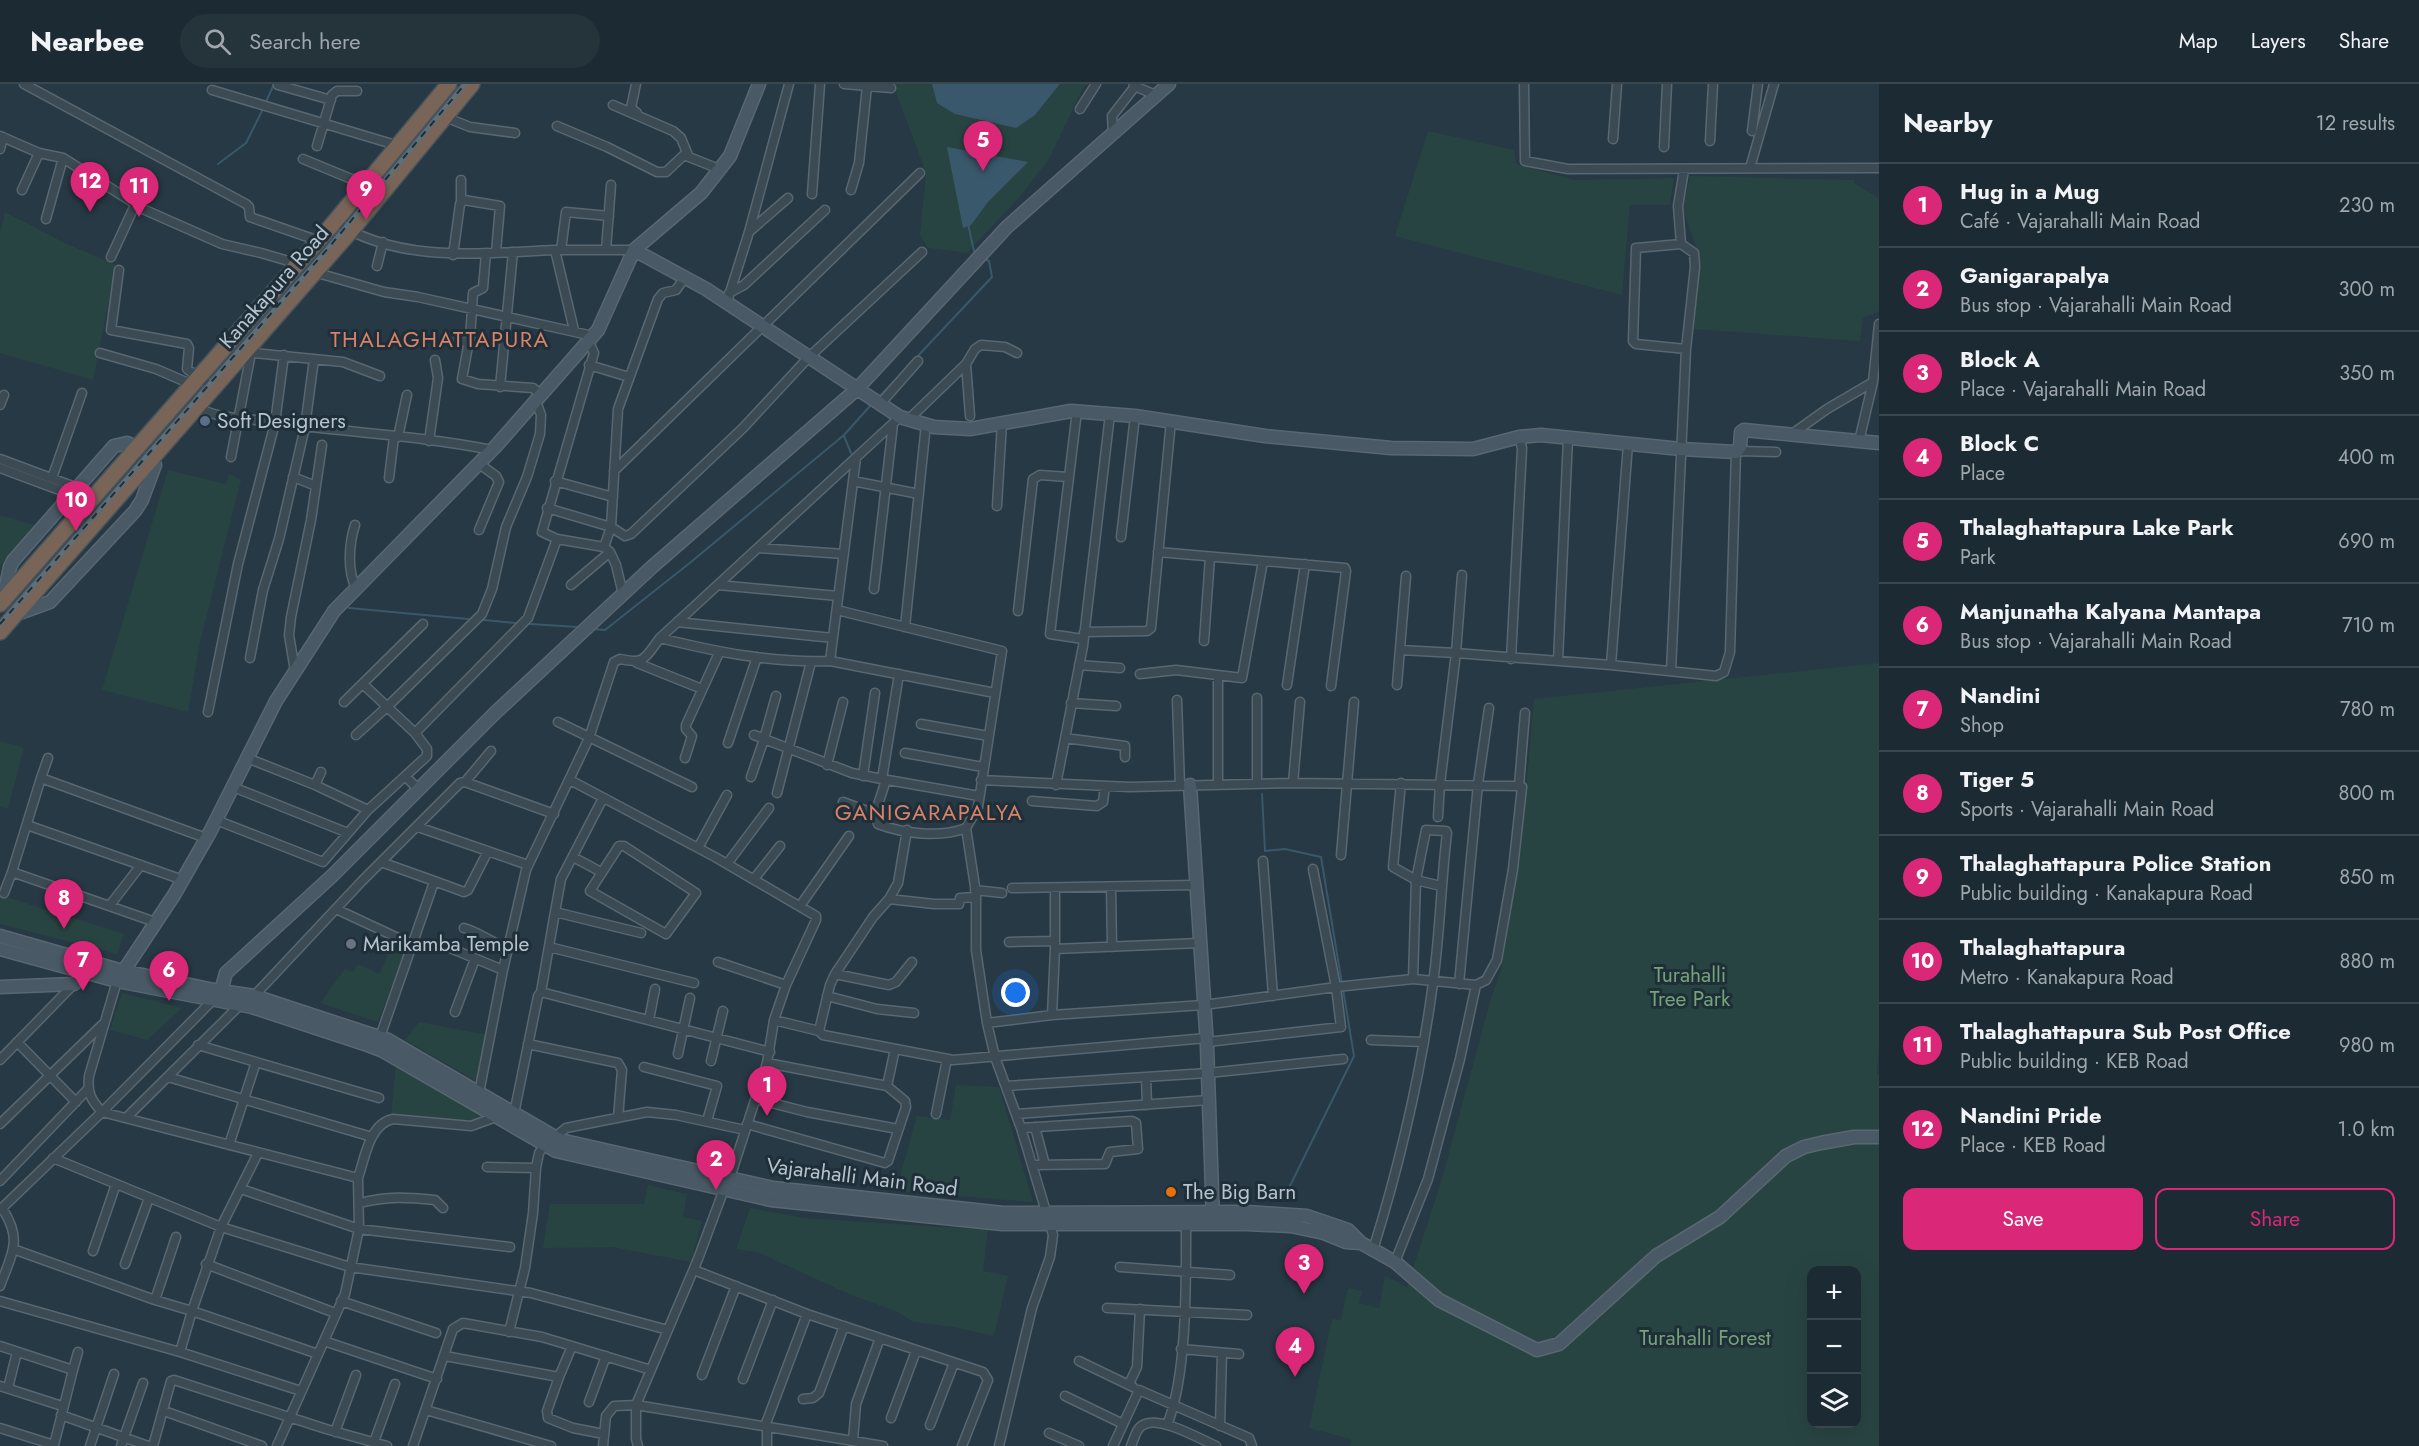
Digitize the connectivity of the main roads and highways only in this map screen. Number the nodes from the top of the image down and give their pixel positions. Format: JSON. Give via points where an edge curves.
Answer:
{"nodes":[{"id":1,"x":449,"y":84,"type":"edge"},
{"id":2,"x":472,"y":84,"type":"edge"},
{"id":3,"x":2,"y":603,"type":"edge"},
{"id":4,"x":2,"y":627,"type":"edge"}],
"edges":[{"from":1,"to":3,"type":"highway","name":"Kanakapura Road","via":[[319,241]]},
{"from":2,"to":4,"type":"highway","name":"Kanakapura Road","via":[[247,353]]}]}
